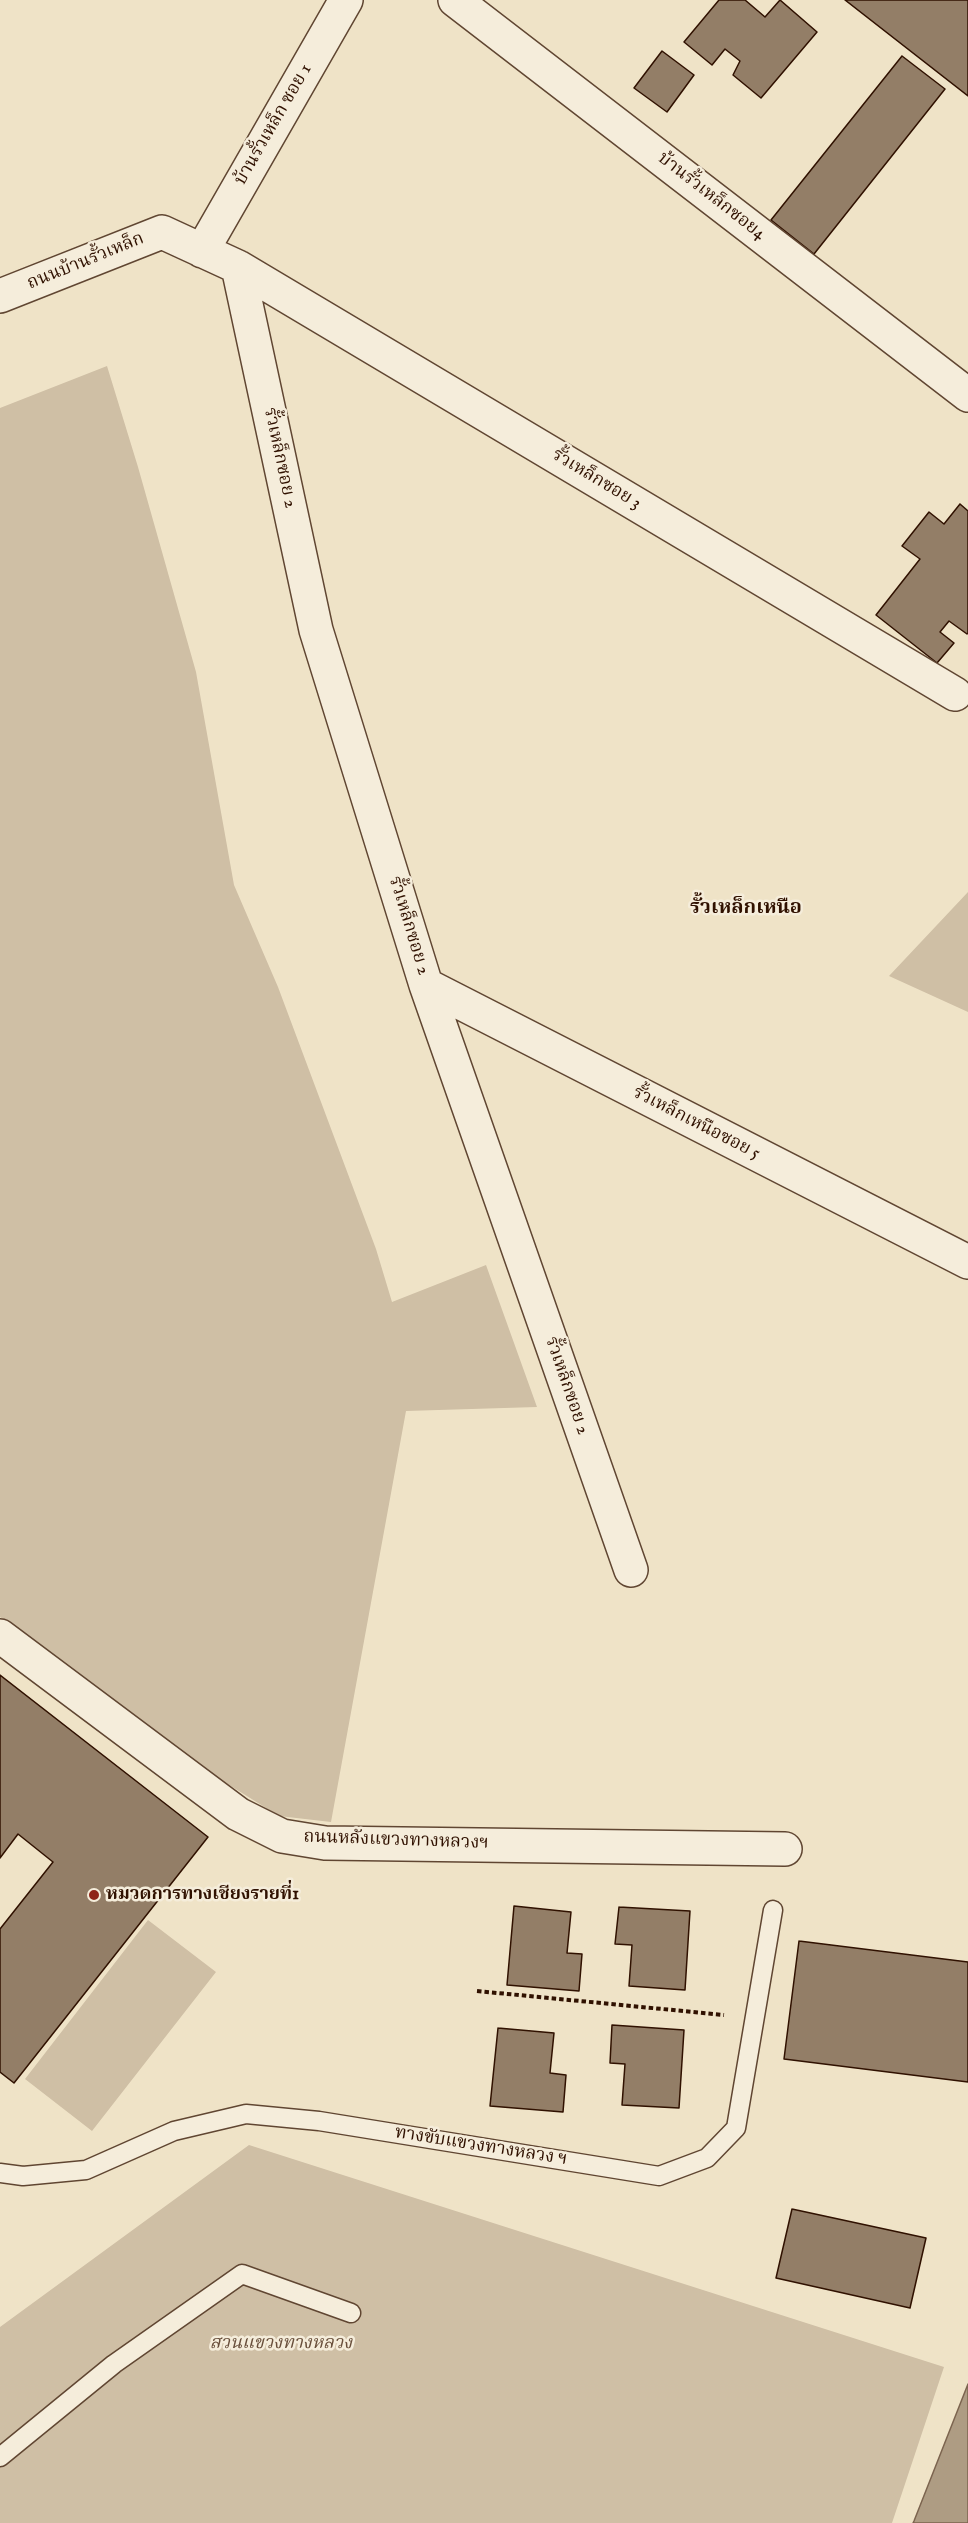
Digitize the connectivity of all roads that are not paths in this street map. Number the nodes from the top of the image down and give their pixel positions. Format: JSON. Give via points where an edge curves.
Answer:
{"nodes":[{"id":1,"x":346,"y":0,"type":"edge"},
{"id":2,"x":454,"y":0,"type":"edge"},
{"id":3,"x":202,"y":251,"type":"junction"},
{"id":4,"x":238,"y":267,"type":"junction"},
{"id":5,"x":0,"y":296,"type":"edge"},
{"id":6,"x":968,"y":395,"type":"edge"},
{"id":7,"x":955,"y":694,"type":"dead end"},
{"id":8,"x":426,"y":985,"type":"junction"},
{"id":9,"x":968,"y":1262,"type":"edge"},
{"id":10,"x":631,"y":1570,"type":"dead end"},
{"id":11,"x":0,"y":1636,"type":"edge"},
{"id":12,"x":785,"y":1849,"type":"dead end"},
{"id":13,"x":773,"y":1910,"type":"dead end"},
{"id":14,"x":0,"y":2173,"type":"edge"},
{"id":15,"x":351,"y":2313,"type":"dead end"},
{"id":16,"x":0,"y":2457,"type":"edge"}],
"edges":[{"from":1,"to":3,"type":"street","name":"บ้านรั้วเหล็ก ซอย 1"},
{"from":2,"to":6,"type":"street","name":"บ้านรั้วเหล็กซอย4"},
{"from":3,"to":4,"type":"street","name":"ถนนบ้านรั้วเหล็ก"},
{"from":3,"to":5,"type":"street","name":"ถนนบ้านรั้วเหล็ก","via":[[162,232]]},
{"from":4,"to":7,"type":"street","name":"รั้วเหล็กซอย 3"},
{"from":4,"to":8,"type":"street","name":"รั้วเหล็กซอย 2","via":[[316,630]]},
{"from":8,"to":9,"type":"street","name":"รั้วเหล็กเหนือซอย 5"},
{"from":8,"to":10,"type":"street","name":"รั้วเหล็กซอย 2"},
{"from":11,"to":12,"type":"street","name":"ถนนหลังแขวงทางหลวงฯ","via":[[238,1814],[282,1836],[325,1843]]},
{"from":13,"to":14,"type":"lane","name":"ทางขับแขวงทางหลวง ฯ","via":[[736,2128],[707,2158],[659,2176],[319,2121],[246,2114],[174,2131],[86,2170],[23,2176]]},
{"from":15,"to":16,"type":"lane","via":[[242,2274],[114,2364]]}]}
